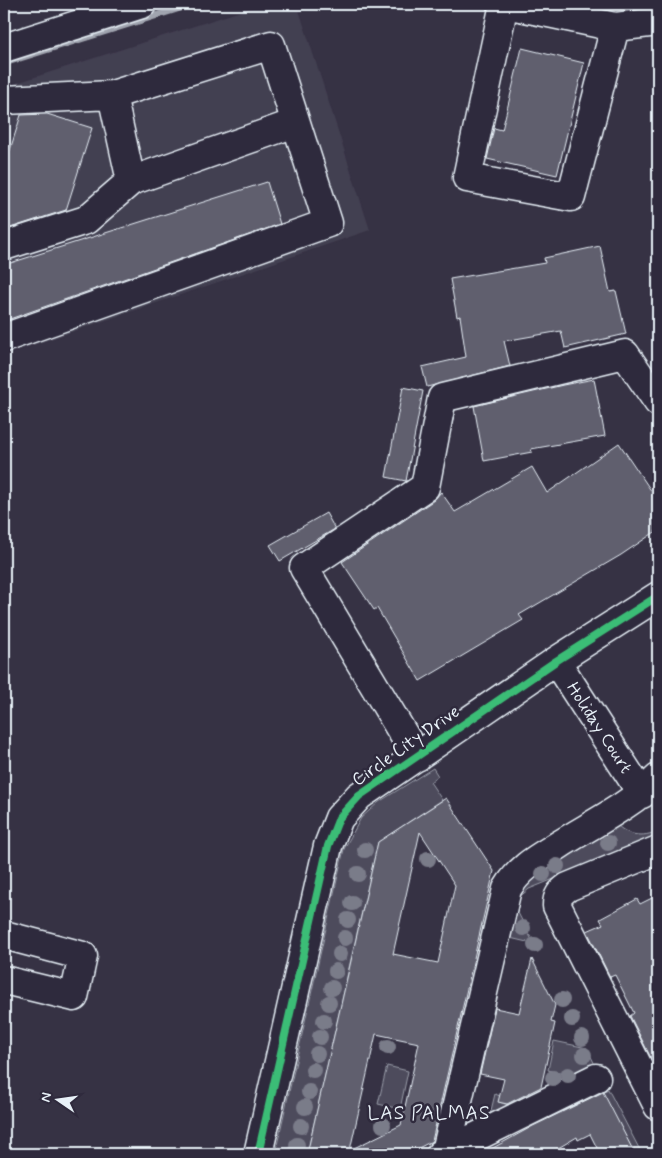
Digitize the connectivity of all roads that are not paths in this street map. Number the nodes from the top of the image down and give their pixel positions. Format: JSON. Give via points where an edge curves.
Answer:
{"nodes":[{"id":1,"x":142,"y":4,"type":"edge"},
{"id":2,"x":505,"y":4,"type":"edge"},
{"id":3,"x":658,"y":22,"type":"edge"},
{"id":4,"x":615,"y":27,"type":"junction"},
{"id":5,"x":4,"y":48,"type":"edge"},
{"id":6,"x":112,"y":95,"type":"junction"},
{"id":7,"x":4,"y":100,"type":"edge"},
{"id":8,"x":295,"y":123,"type":"junction"},
{"id":9,"x":131,"y":181,"type":"junction"},
{"id":10,"x":4,"y":246,"type":"edge"},
{"id":11,"x":4,"y":338,"type":"edge"},
{"id":12,"x":658,"y":402,"type":"edge"},
{"id":13,"x":658,"y":596,"type":"edge"},
{"id":14,"x":556,"y":661,"type":"junction"},
{"id":15,"x":417,"y":757,"type":"junction"},
{"id":16,"x":650,"y":786,"type":"edge"},
{"id":17,"x":658,"y":850,"type":"edge"},
{"id":18,"x":4,"y":935,"type":"edge"},
{"id":19,"x":4,"y":980,"type":"edge"},
{"id":20,"x":596,"y":1078,"type":"dead end"},
{"id":21,"x":658,"y":1106,"type":"edge"},
{"id":22,"x":443,"y":1153,"type":"edge"},
{"id":23,"x":258,"y":1154,"type":"edge"}],
"edges":[{"from":1,"to":5,"type":"street"},
{"from":2,"to":4,"type":"street"},
{"from":2,"to":4,"type":"street","via":[[467,178],[571,197]]},
{"from":3,"to":4,"type":"street"},
{"from":6,"to":7,"type":"street"},
{"from":6,"to":8,"type":"street","via":[[271,45]]},
{"from":6,"to":9,"type":"street"},
{"from":8,"to":9,"type":"street"},
{"from":8,"to":11,"type":"street","via":[[328,224]]},
{"from":9,"to":10,"type":"street","via":[[86,220]]},
{"from":12,"to":15,"type":"street","via":[[625,354],[442,398],[425,487],[304,568]]},
{"from":13,"to":14,"type":"street","name":"Circle City Drive"},
{"from":14,"to":15,"type":"street","name":"Circle City Drive"},
{"from":14,"to":16,"type":"street","name":"Holiday Court"},
{"from":15,"to":23,"type":"street","name":"Circle City Drive","via":[[359,796],[339,818],[328,846]]},
{"from":16,"to":22,"type":"street","via":[[530,862],[507,889]]},
{"from":17,"to":21,"type":"street","via":[[568,887],[560,892],[557,899],[557,906]]},
{"from":18,"to":19,"type":"street","via":[[83,956],[74,997]]},
{"from":20,"to":22,"type":"street"}]}
